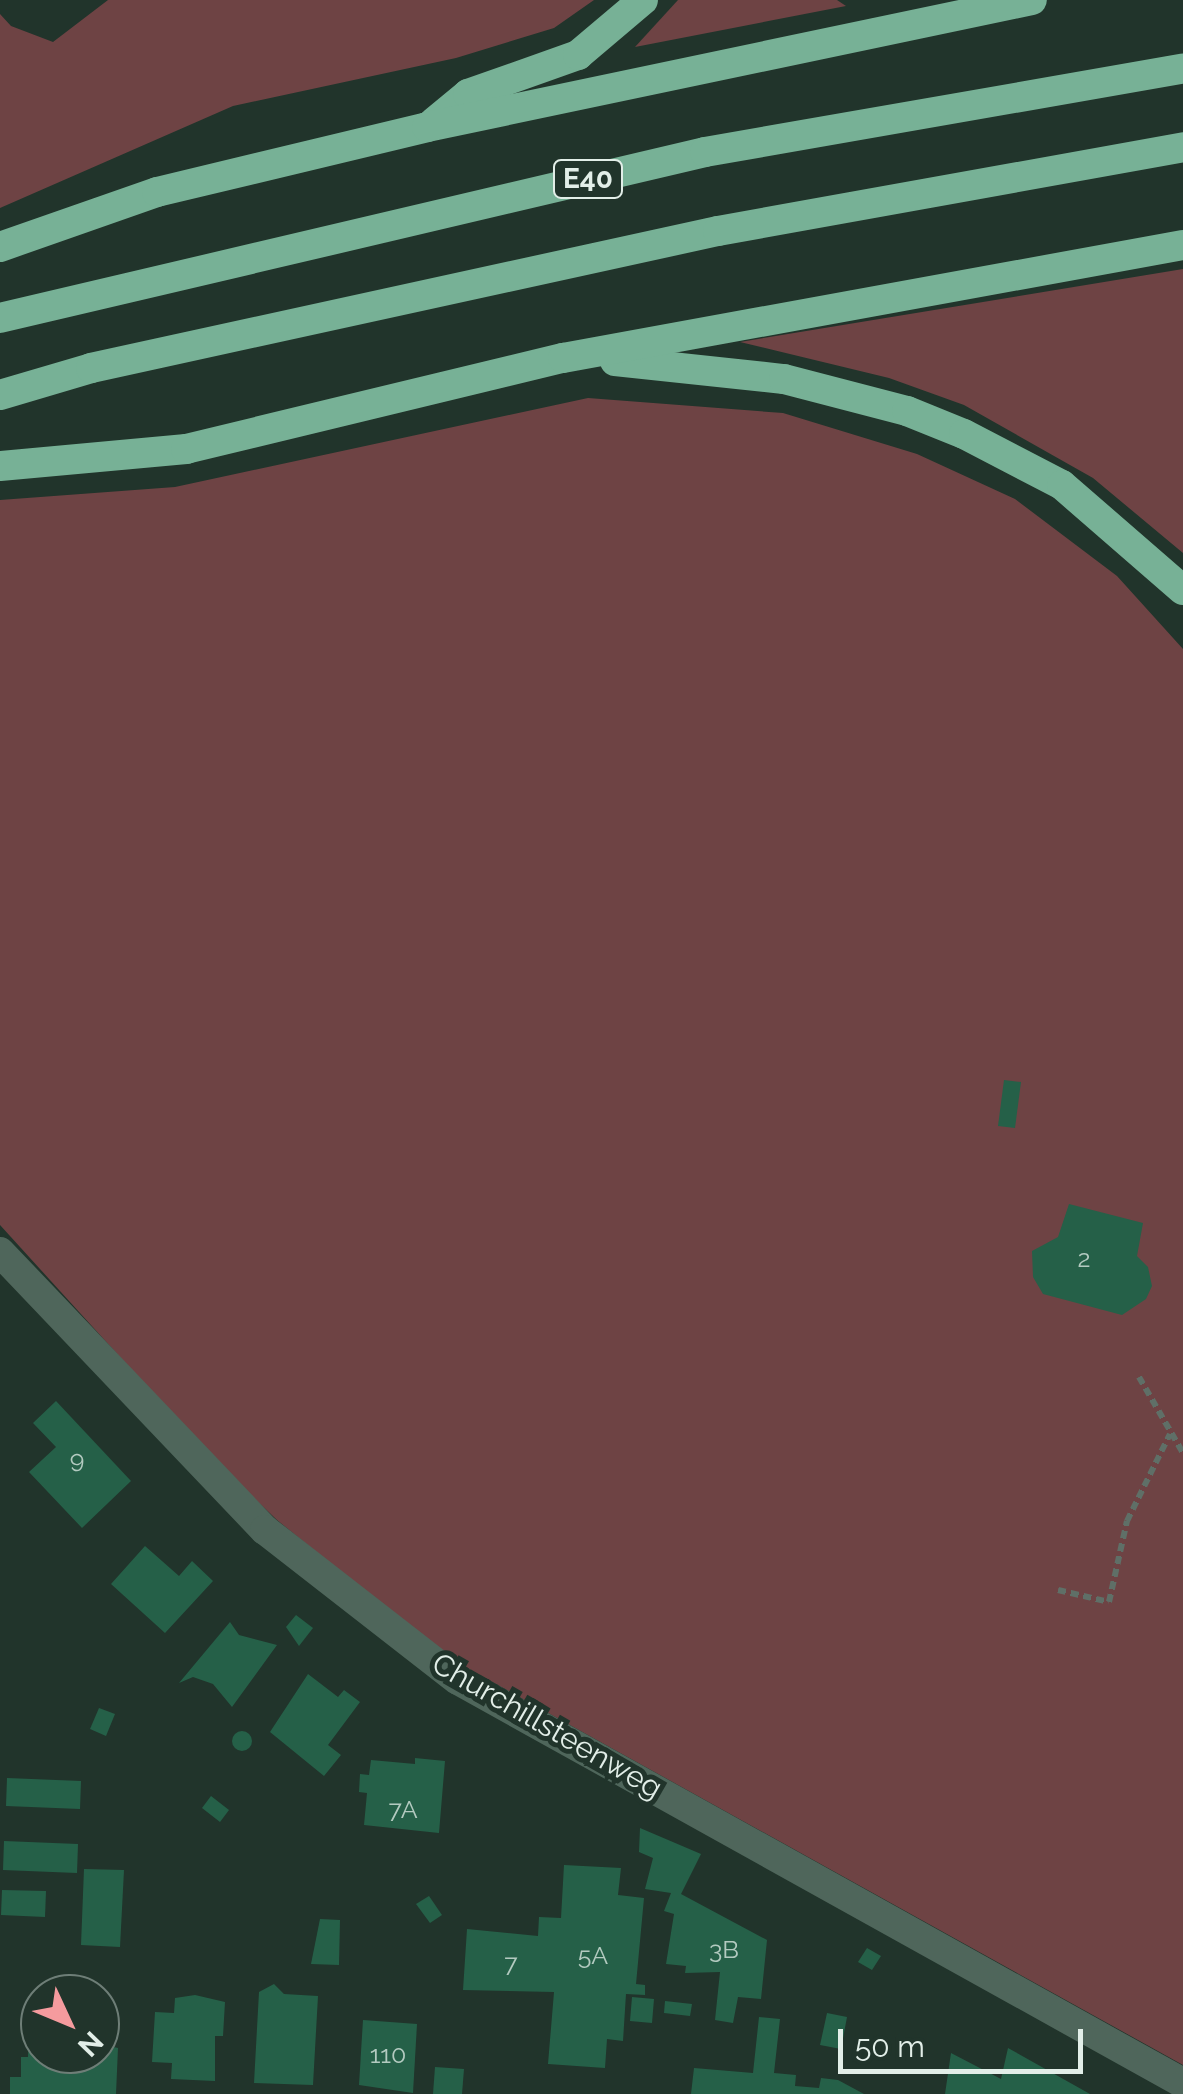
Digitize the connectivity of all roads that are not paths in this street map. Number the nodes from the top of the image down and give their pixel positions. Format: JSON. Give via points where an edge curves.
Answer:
{"nodes":[{"id":1,"x":643,"y":0,"type":"edge"},
{"id":2,"x":1032,"y":0,"type":"edge"},
{"id":3,"x":1183,"y":69,"type":"edge"},
{"id":4,"x":427,"y":127,"type":"junction"},
{"id":5,"x":1183,"y":147,"type":"edge"},
{"id":6,"x":1183,"y":244,"type":"edge"},
{"id":7,"x":0,"y":247,"type":"edge"},
{"id":8,"x":0,"y":318,"type":"edge"},
{"id":9,"x":562,"y":358,"type":"junction"},
{"id":10,"x":0,"y":395,"type":"edge"},
{"id":11,"x":0,"y":466,"type":"edge"},
{"id":12,"x":1183,"y":590,"type":"edge"},
{"id":13,"x":0,"y":1252,"type":"edge"},
{"id":14,"x":1183,"y":2083,"type":"edge"}],
"edges":[{"from":1,"to":4,"type":"highway","via":[[578,55],[468,94]]},
{"from":2,"to":4,"type":"highway"},
{"from":3,"to":8,"type":"highway","number":"E40","via":[[705,152]]},
{"from":4,"to":7,"type":"highway","via":[[157,192]]},
{"from":5,"to":10,"type":"highway","via":[[718,231],[90,368]]},
{"from":6,"to":9,"type":"highway"},
{"from":9,"to":11,"type":"highway","via":[[186,449]]},
{"from":9,"to":12,"type":"highway","via":[[729,369],[907,411],[1062,484]]},
{"from":13,"to":14,"type":"street","name":"Churchillsteenweg","via":[[265,1530],[458,1680]]}]}
